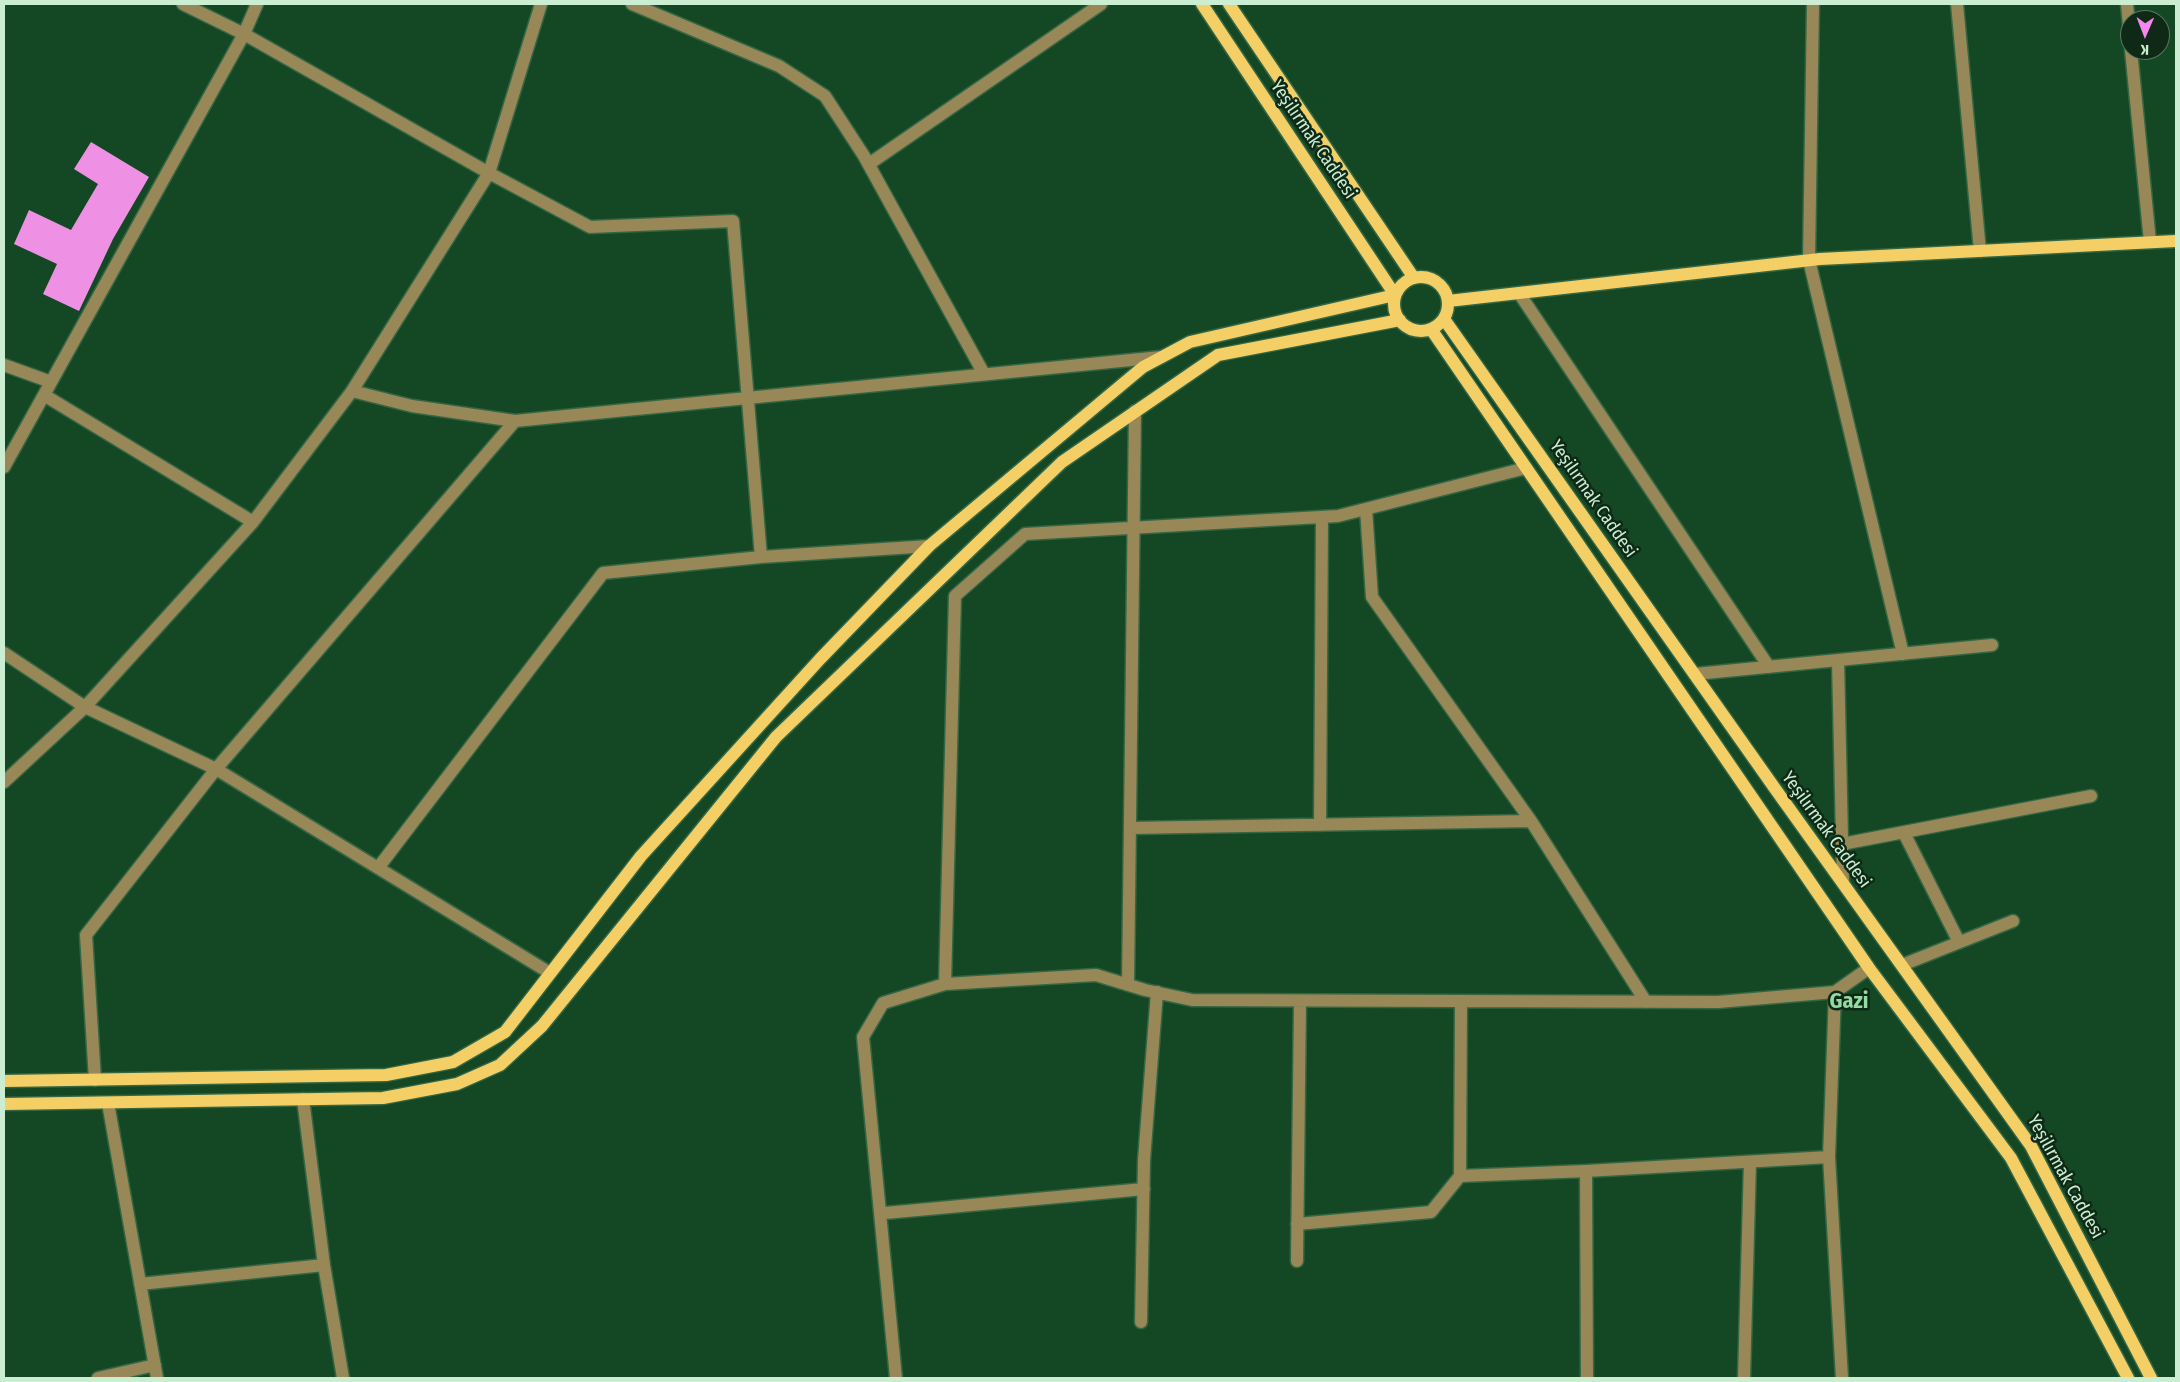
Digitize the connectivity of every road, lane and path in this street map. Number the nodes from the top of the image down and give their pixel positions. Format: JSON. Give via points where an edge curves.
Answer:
{"nodes":[{"id":1,"x":183,"y":4,"type":"edge"},
{"id":2,"x":257,"y":4,"type":"edge"},
{"id":3,"x":540,"y":4,"type":"edge"},
{"id":4,"x":632,"y":4,"type":"edge"},
{"id":5,"x":1101,"y":4,"type":"edge"},
{"id":6,"x":1202,"y":4,"type":"edge"},
{"id":7,"x":1229,"y":4,"type":"edge"},
{"id":8,"x":1813,"y":4,"type":"edge"},
{"id":9,"x":1957,"y":4,"type":"edge"},
{"id":10,"x":244,"y":34,"type":"junction"},
{"id":11,"x":2132,"y":60,"type":"edge"},
{"id":12,"x":869,"y":164,"type":"junction"},
{"id":13,"x":489,"y":172,"type":"junction"},
{"id":14,"x":2176,"y":241,"type":"edge"},
{"id":15,"x":2150,"y":242,"type":"junction"},
{"id":16,"x":1980,"y":250,"type":"junction"},
{"id":17,"x":1809,"y":260,"type":"junction"},
{"id":18,"x":1414,"y":278,"type":"junction"},
{"id":19,"x":1519,"y":293,"type":"junction"},
{"id":20,"x":1395,"y":295,"type":"junction"},
{"id":21,"x":1448,"y":301,"type":"junction"},
{"id":22,"x":1444,"y":319,"type":"junction"},
{"id":23,"x":1400,"y":320,"type":"junction"},
{"id":24,"x":1431,"y":329,"type":"junction"},
{"id":25,"x":1161,"y":357,"type":"junction"},
{"id":26,"x":4,"y":365,"type":"edge"},
{"id":27,"x":984,"y":374,"type":"junction"},
{"id":28,"x":51,"y":382,"type":"junction"},
{"id":29,"x":352,"y":391,"type":"junction"},
{"id":30,"x":44,"y":395,"type":"junction"},
{"id":31,"x":748,"y":398,"type":"junction"},
{"id":32,"x":1135,"y":411,"type":"junction"},
{"id":33,"x":516,"y":421,"type":"junction"},
{"id":34,"x":4,"y":467,"type":"edge"},
{"id":35,"x":1526,"y":468,"type":"junction"},
{"id":36,"x":1366,"y":509,"type":"junction"},
{"id":37,"x":1322,"y":518,"type":"junction"},
{"id":38,"x":253,"y":522,"type":"junction"},
{"id":39,"x":1134,"y":528,"type":"junction"},
{"id":40,"x":929,"y":546,"type":"junction"},
{"id":41,"x":762,"y":557,"type":"junction"},
{"id":42,"x":1992,"y":645,"type":"dead end"},
{"id":43,"x":4,"y":653,"type":"edge"},
{"id":44,"x":1902,"y":654,"type":"junction"},
{"id":45,"x":1838,"y":660,"type":"junction"},
{"id":46,"x":1769,"y":667,"type":"junction"},
{"id":47,"x":1695,"y":674,"type":"junction"},
{"id":48,"x":85,"y":707,"type":"junction"},
{"id":49,"x":216,"y":769,"type":"junction"},
{"id":50,"x":4,"y":782,"type":"edge"},
{"id":51,"x":2091,"y":796,"type":"dead end"},
{"id":52,"x":1531,"y":821,"type":"junction"},
{"id":53,"x":1320,"y":824,"type":"junction"},
{"id":54,"x":1130,"y":828,"type":"junction"},
{"id":55,"x":1904,"y":833,"type":"junction"},
{"id":56,"x":1842,"y":844,"type":"junction"},
{"id":57,"x":378,"y":868,"type":"junction"},
{"id":58,"x":1843,"y":883,"type":"junction"},
{"id":59,"x":2013,"y":921,"type":"dead end"},
{"id":60,"x":1959,"y":942,"type":"junction"},
{"id":61,"x":1902,"y":965,"type":"junction"},
{"id":62,"x":1869,"y":968,"type":"junction"},
{"id":63,"x":550,"y":974,"type":"junction"},
{"id":64,"x":945,"y":984,"type":"junction"},
{"id":65,"x":1128,"y":984,"type":"junction"},
{"id":66,"x":1157,"y":992,"type":"junction"},
{"id":67,"x":1834,"y":992,"type":"junction"},
{"id":68,"x":1300,"y":1001,"type":"junction"},
{"id":69,"x":1461,"y":1002,"type":"junction"},
{"id":70,"x":1646,"y":1002,"type":"junction"},
{"id":71,"x":95,"y":1080,"type":"junction"},
{"id":72,"x":4,"y":1081,"type":"edge"},
{"id":73,"x":303,"y":1099,"type":"junction"},
{"id":74,"x":108,"y":1103,"type":"junction"},
{"id":75,"x":4,"y":1104,"type":"edge"},
{"id":76,"x":1829,"y":1158,"type":"junction"},
{"id":77,"x":1750,"y":1162,"type":"junction"},
{"id":78,"x":1586,"y":1171,"type":"junction"},
{"id":79,"x":1460,"y":1176,"type":"junction"},
{"id":80,"x":1144,"y":1189,"type":"junction"},
{"id":81,"x":885,"y":1213,"type":"dead end"},
{"id":82,"x":1297,"y":1224,"type":"junction"},
{"id":83,"x":1297,"y":1261,"type":"dead end"},
{"id":84,"x":324,"y":1265,"type":"junction"},
{"id":85,"x":140,"y":1284,"type":"junction"},
{"id":86,"x":1141,"y":1322,"type":"dead end"},
{"id":87,"x":155,"y":1365,"type":"junction"},
{"id":88,"x":98,"y":1378,"type":"edge"},
{"id":89,"x":157,"y":1378,"type":"edge"},
{"id":90,"x":342,"y":1378,"type":"edge"},
{"id":91,"x":896,"y":1378,"type":"edge"},
{"id":92,"x":1587,"y":1378,"type":"edge"},
{"id":93,"x":1744,"y":1378,"type":"edge"},
{"id":94,"x":1842,"y":1378,"type":"edge"},
{"id":95,"x":2128,"y":1378,"type":"edge"},
{"id":96,"x":2151,"y":1378,"type":"edge"}],
"edges":[{"from":1,"to":10,"type":"street"},
{"from":2,"to":10,"type":"street"},
{"from":3,"to":13,"type":"street"},
{"from":4,"to":12,"type":"street","via":[[779,66],[824,96]]},
{"from":5,"to":12,"type":"street"},
{"from":6,"to":20,"type":"main road","name":"Yeşilırmak Caddesi"},
{"from":7,"to":18,"type":"main road","name":"Yeşilırmak Caddesi"},
{"from":8,"to":17,"type":"street"},
{"from":9,"to":16,"type":"street"},
{"from":10,"to":13,"type":"street"},
{"from":10,"to":28,"type":"street"},
{"from":11,"to":15,"type":"street"},
{"from":12,"to":27,"type":"street"},
{"from":13,"to":29,"type":"street"},
{"from":13,"to":31,"type":"street","via":[[590,227],[733,221]]},
{"from":14,"to":15,"type":"main road"},
{"from":15,"to":16,"type":"main road"},
{"from":16,"to":17,"type":"main road"},
{"from":17,"to":19,"type":"main road"},
{"from":17,"to":44,"type":"street"},
{"from":18,"to":20,"type":"main road"},
{"from":18,"to":21,"type":"main road","via":[[1424,277],[1440,284]]},
{"from":19,"to":21,"type":"main road"},
{"from":19,"to":46,"type":"street"},
{"from":20,"to":23,"type":"main road"},
{"from":20,"to":25,"type":"main road","via":[[1190,342]]},
{"from":21,"to":22,"type":"main road"},
{"from":22,"to":24,"type":"main road"},
{"from":22,"to":47,"type":"main road","name":"Yeşilırmak Caddesi"},
{"from":23,"to":24,"type":"main road","via":[[1414,330]]},
{"from":23,"to":32,"type":"main road","via":[[1218,355]]},
{"from":24,"to":35,"type":"main road","name":"Yeşilırmak Caddesi"},
{"from":25,"to":27,"type":"street"},
{"from":25,"to":40,"type":"main road","via":[[1143,367]]},
{"from":26,"to":28,"type":"street"},
{"from":27,"to":31,"type":"street"},
{"from":28,"to":30,"type":"street"},
{"from":29,"to":33,"type":"street","via":[[412,406]]},
{"from":29,"to":38,"type":"street"},
{"from":30,"to":34,"type":"street"},
{"from":30,"to":38,"type":"street"},
{"from":31,"to":33,"type":"street"},
{"from":31,"to":41,"type":"street"},
{"from":32,"to":39,"type":"street"},
{"from":32,"to":73,"type":"main road","via":[[1062,462],[776,737],[542,1026],[500,1065],[457,1084],[383,1098]]},
{"from":33,"to":49,"type":"street"},
{"from":35,"to":36,"type":"street"},
{"from":35,"to":62,"type":"main road","name":"Yeşilırmak Caddesi"},
{"from":36,"to":37,"type":"street"},
{"from":36,"to":52,"type":"street","via":[[1372,597]]},
{"from":37,"to":39,"type":"street"},
{"from":37,"to":53,"type":"street"},
{"from":38,"to":48,"type":"street"},
{"from":39,"to":54,"type":"street"},
{"from":39,"to":64,"type":"street","via":[[1026,534],[955,596]]},
{"from":40,"to":41,"type":"street"},
{"from":40,"to":63,"type":"main road","via":[[820,659],[641,856]]},
{"from":41,"to":57,"type":"street","via":[[603,574]]},
{"from":42,"to":44,"type":"street"},
{"from":43,"to":48,"type":"street"},
{"from":44,"to":45,"type":"street"},
{"from":45,"to":46,"type":"street"},
{"from":45,"to":56,"type":"street"},
{"from":46,"to":47,"type":"street"},
{"from":47,"to":58,"type":"main road","name":"Yeşilırmak Caddesi"},
{"from":48,"to":49,"type":"street"},
{"from":48,"to":50,"type":"street"},
{"from":49,"to":57,"type":"street"},
{"from":49,"to":71,"type":"street","via":[[86,935]]},
{"from":51,"to":55,"type":"street"},
{"from":52,"to":53,"type":"street"},
{"from":52,"to":70,"type":"street"},
{"from":53,"to":54,"type":"street"},
{"from":54,"to":65,"type":"street"},
{"from":55,"to":56,"type":"street"},
{"from":55,"to":60,"type":"street"},
{"from":56,"to":58,"type":"street"},
{"from":57,"to":63,"type":"street"},
{"from":58,"to":61,"type":"main road","name":"Yeşilırmak Caddesi"},
{"from":59,"to":60,"type":"street"},
{"from":60,"to":61,"type":"street"},
{"from":61,"to":96,"type":"main road","name":"Yeşilırmak Caddesi","via":[[2031,1146]]},
{"from":62,"to":67,"type":"street"},
{"from":62,"to":95,"type":"main road","name":"Yeşilırmak Caddesi","via":[[2011,1158]]},
{"from":63,"to":71,"type":"main road","via":[[505,1032],[453,1062],[386,1075]]},
{"from":64,"to":65,"type":"street","via":[[1096,975]]},
{"from":64,"to":91,"type":"street","via":[[883,1003],[863,1037]]},
{"from":65,"to":66,"type":"street"},
{"from":66,"to":68,"type":"street","via":[[1192,1000]]},
{"from":66,"to":80,"type":"street"},
{"from":67,"to":70,"type":"street","via":[[1718,1002]]},
{"from":67,"to":76,"type":"street"},
{"from":68,"to":69,"type":"street"},
{"from":68,"to":82,"type":"street"},
{"from":69,"to":70,"type":"street"},
{"from":69,"to":79,"type":"street"},
{"from":71,"to":72,"type":"main road"},
{"from":73,"to":74,"type":"main road"},
{"from":73,"to":84,"type":"street"},
{"from":74,"to":75,"type":"main road"},
{"from":74,"to":85,"type":"street"},
{"from":76,"to":77,"type":"street"},
{"from":76,"to":94,"type":"street"},
{"from":77,"to":78,"type":"street"},
{"from":77,"to":93,"type":"street"},
{"from":78,"to":79,"type":"street"},
{"from":78,"to":92,"type":"street"},
{"from":79,"to":82,"type":"street","via":[[1431,1212]]},
{"from":80,"to":81,"type":"street"},
{"from":80,"to":86,"type":"street"},
{"from":82,"to":83,"type":"street"},
{"from":84,"to":85,"type":"street"},
{"from":84,"to":90,"type":"street"},
{"from":85,"to":87,"type":"street"},
{"from":87,"to":88,"type":"street"},
{"from":87,"to":89,"type":"street"}]}
